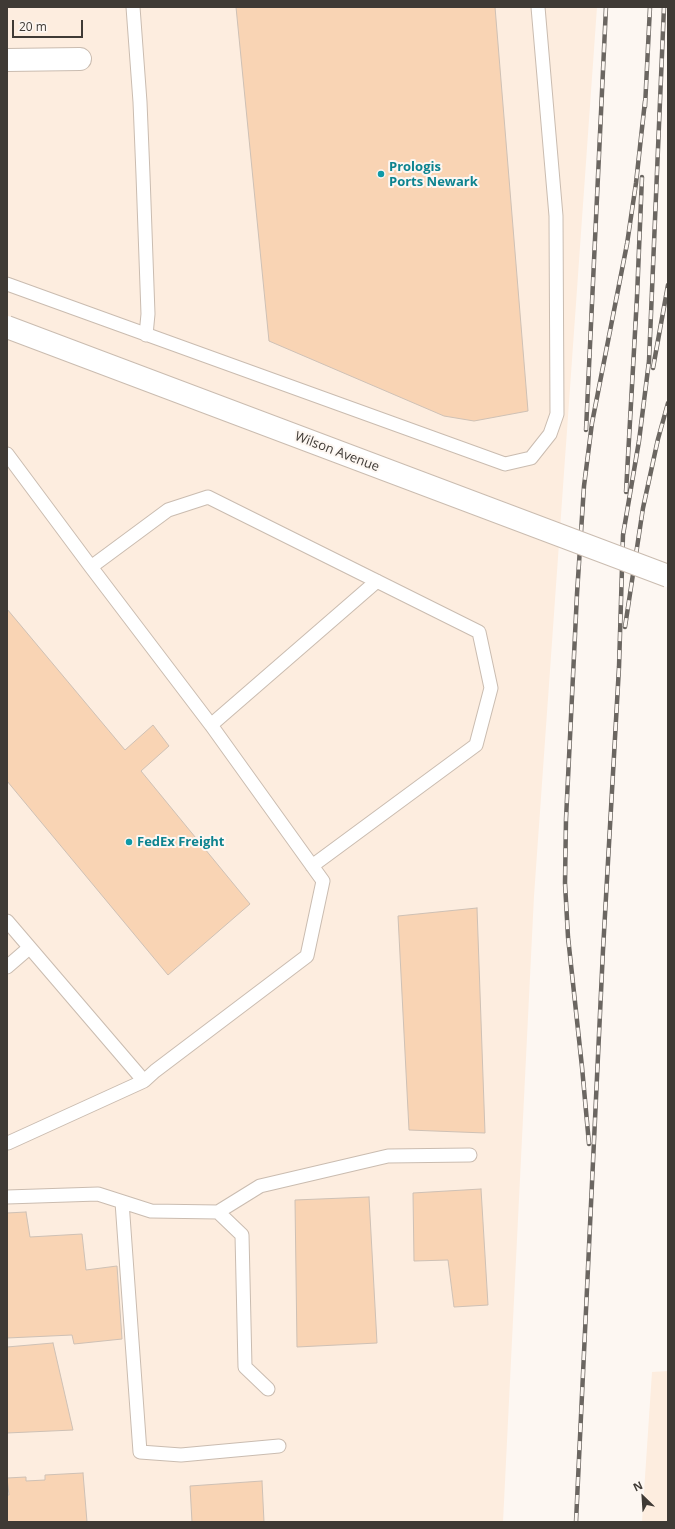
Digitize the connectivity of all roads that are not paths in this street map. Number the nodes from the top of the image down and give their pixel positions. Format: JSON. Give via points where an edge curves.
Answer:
{"nodes":[{"id":1,"x":133,"y":7,"type":"edge"},
{"id":2,"x":538,"y":7,"type":"edge"},
{"id":3,"x":80,"y":59,"type":"dead end"},
{"id":4,"x":7,"y":60,"type":"edge"},
{"id":5,"x":7,"y":284,"type":"edge"},
{"id":6,"x":7,"y":327,"type":"edge"},
{"id":7,"x":146,"y":335,"type":"junction"},
{"id":8,"x":7,"y":454,"type":"edge"},
{"id":9,"x":91,"y":567,"type":"junction"},
{"id":10,"x":668,"y":576,"type":"edge"},
{"id":11,"x":377,"y":581,"type":"junction"},
{"id":12,"x":211,"y":724,"type":"junction"},
{"id":13,"x":312,"y":866,"type":"junction"},
{"id":14,"x":7,"y":921,"type":"edge"},
{"id":15,"x":29,"y":948,"type":"junction"},
{"id":16,"x":7,"y":967,"type":"edge"},
{"id":17,"x":144,"y":1081,"type":"junction"},
{"id":18,"x":7,"y":1143,"type":"edge"},
{"id":19,"x":470,"y":1155,"type":"dead end"},
{"id":20,"x":7,"y":1197,"type":"edge"},
{"id":21,"x":122,"y":1202,"type":"junction"},
{"id":22,"x":218,"y":1212,"type":"junction"},
{"id":23,"x":268,"y":1389,"type":"dead end"},
{"id":24,"x":279,"y":1446,"type":"dead end"}],
"edges":[{"from":1,"to":7,"type":"lane","via":[[143,175],[148,314]]},
{"from":2,"to":7,"type":"lane","via":[[556,216],[557,414],[550,434],[531,458],[505,464]]},
{"from":3,"to":4,"type":"main road"},
{"from":5,"to":7,"type":"lane"},
{"from":6,"to":10,"type":"main road","name":"Wilson Avenue","bridge":true},
{"from":8,"to":9,"type":"lane"},
{"from":9,"to":11,"type":"lane","via":[[168,510],[208,497]]},
{"from":9,"to":12,"type":"lane"},
{"from":11,"to":12,"type":"lane"},
{"from":11,"to":13,"type":"lane","via":[[479,632],[491,688],[476,745]]},
{"from":12,"to":13,"type":"lane"},
{"from":13,"to":17,"type":"lane","via":[[323,881],[307,956]]},
{"from":14,"to":15,"type":"lane"},
{"from":15,"to":16,"type":"lane"},
{"from":15,"to":17,"type":"lane"},
{"from":17,"to":18,"type":"lane"},
{"from":19,"to":22,"type":"lane","via":[[388,1156],[260,1186]]},
{"from":20,"to":21,"type":"lane","via":[[98,1194]]},
{"from":21,"to":22,"type":"lane","via":[[151,1211]]},
{"from":21,"to":24,"type":"lane","via":[[140,1452],[181,1455]]},
{"from":22,"to":23,"type":"lane","via":[[242,1235],[244,1367]]}]}
